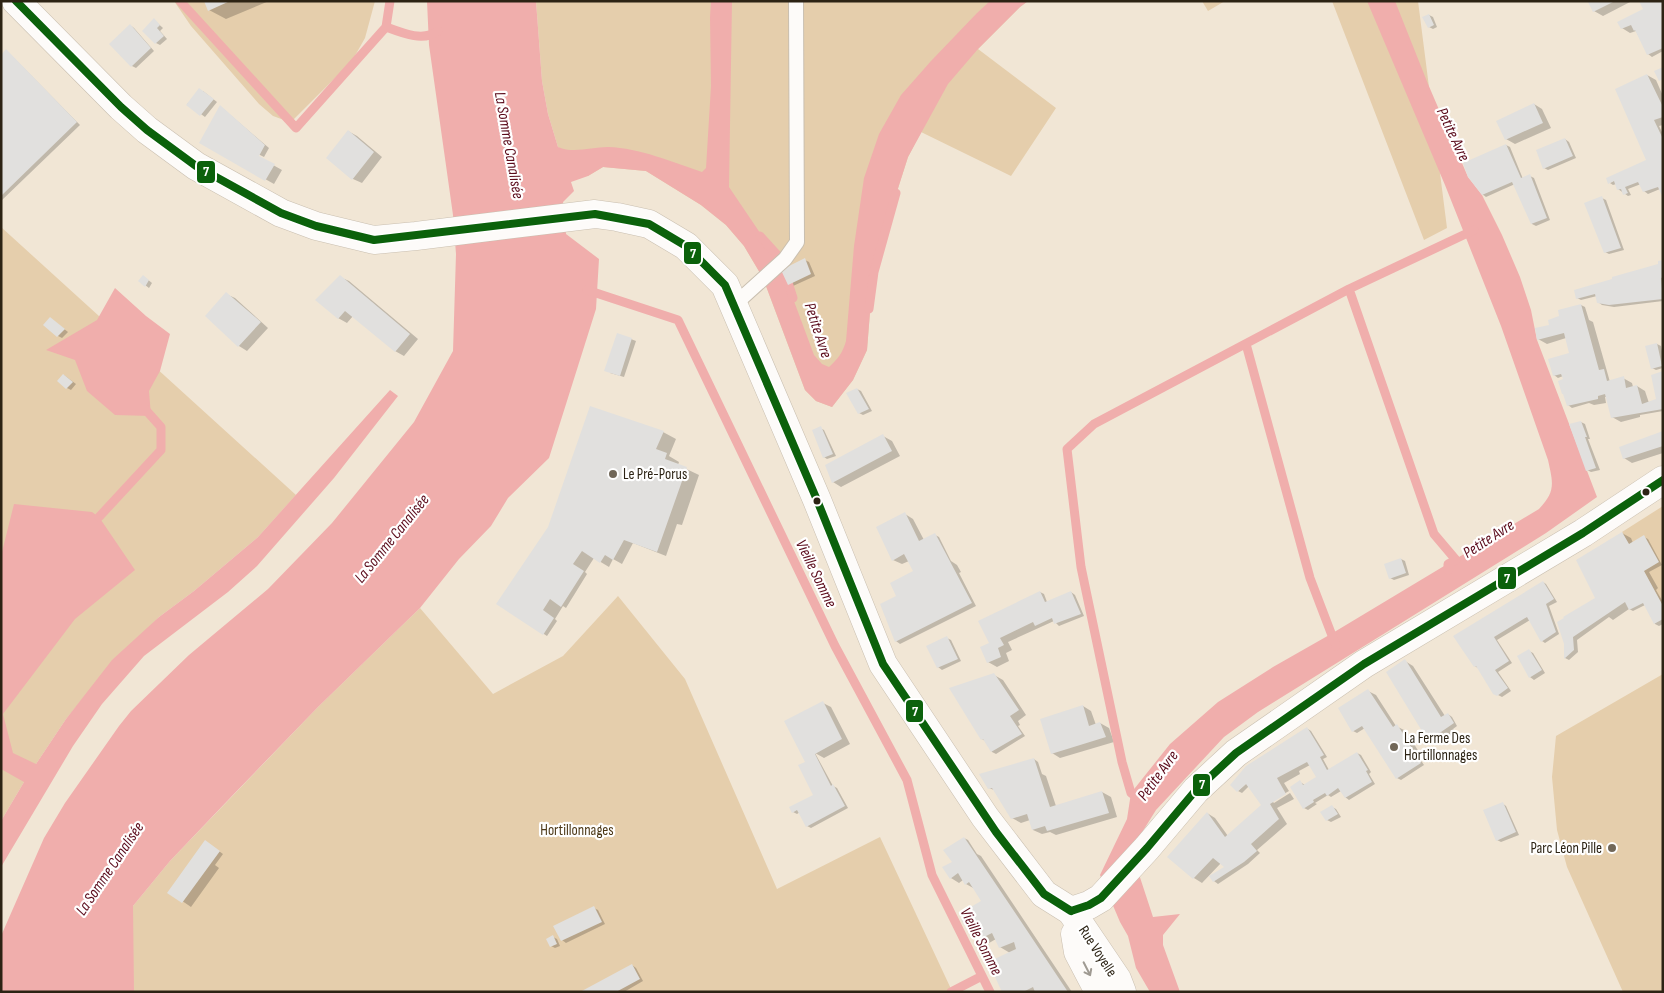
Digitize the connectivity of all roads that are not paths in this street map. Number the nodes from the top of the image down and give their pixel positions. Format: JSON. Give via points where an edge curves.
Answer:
{"nodes":[{"id":1,"x":16,"y":1,"type":"edge"},
{"id":2,"x":796,"y":1,"type":"edge"},
{"id":3,"x":734,"y":305,"type":"junction"},
{"id":4,"x":1663,"y":480,"type":"edge"},
{"id":5,"x":1071,"y":911,"type":"junction"},
{"id":6,"x":1099,"y":992,"type":"edge"},
{"id":7,"x":1122,"y":992,"type":"edge"}],
"edges":[{"from":1,"to":3,"type":"street","name":"Rue Voyelle","via":[[147,130],[196,166],[281,213],[316,226],[374,240],[595,214],[617,216],[649,224],[686,246],[725,284]]},
{"from":2,"to":3,"type":"lane","via":[[797,242],[785,259]]},
{"from":3,"to":5,"type":"street","name":"Rue Voyelle","via":[[883,664],[990,825],[1044,894]]},
{"from":4,"to":5,"type":"street","via":[[1364,664],[1236,753],[1196,790],[1102,898]]},
{"from":5,"to":6,"type":"street","name":"Rue Voyelle","one_way":true,"via":[[1078,952]]},
{"from":5,"to":7,"type":"street","name":"Rue Voyelle"}]}
